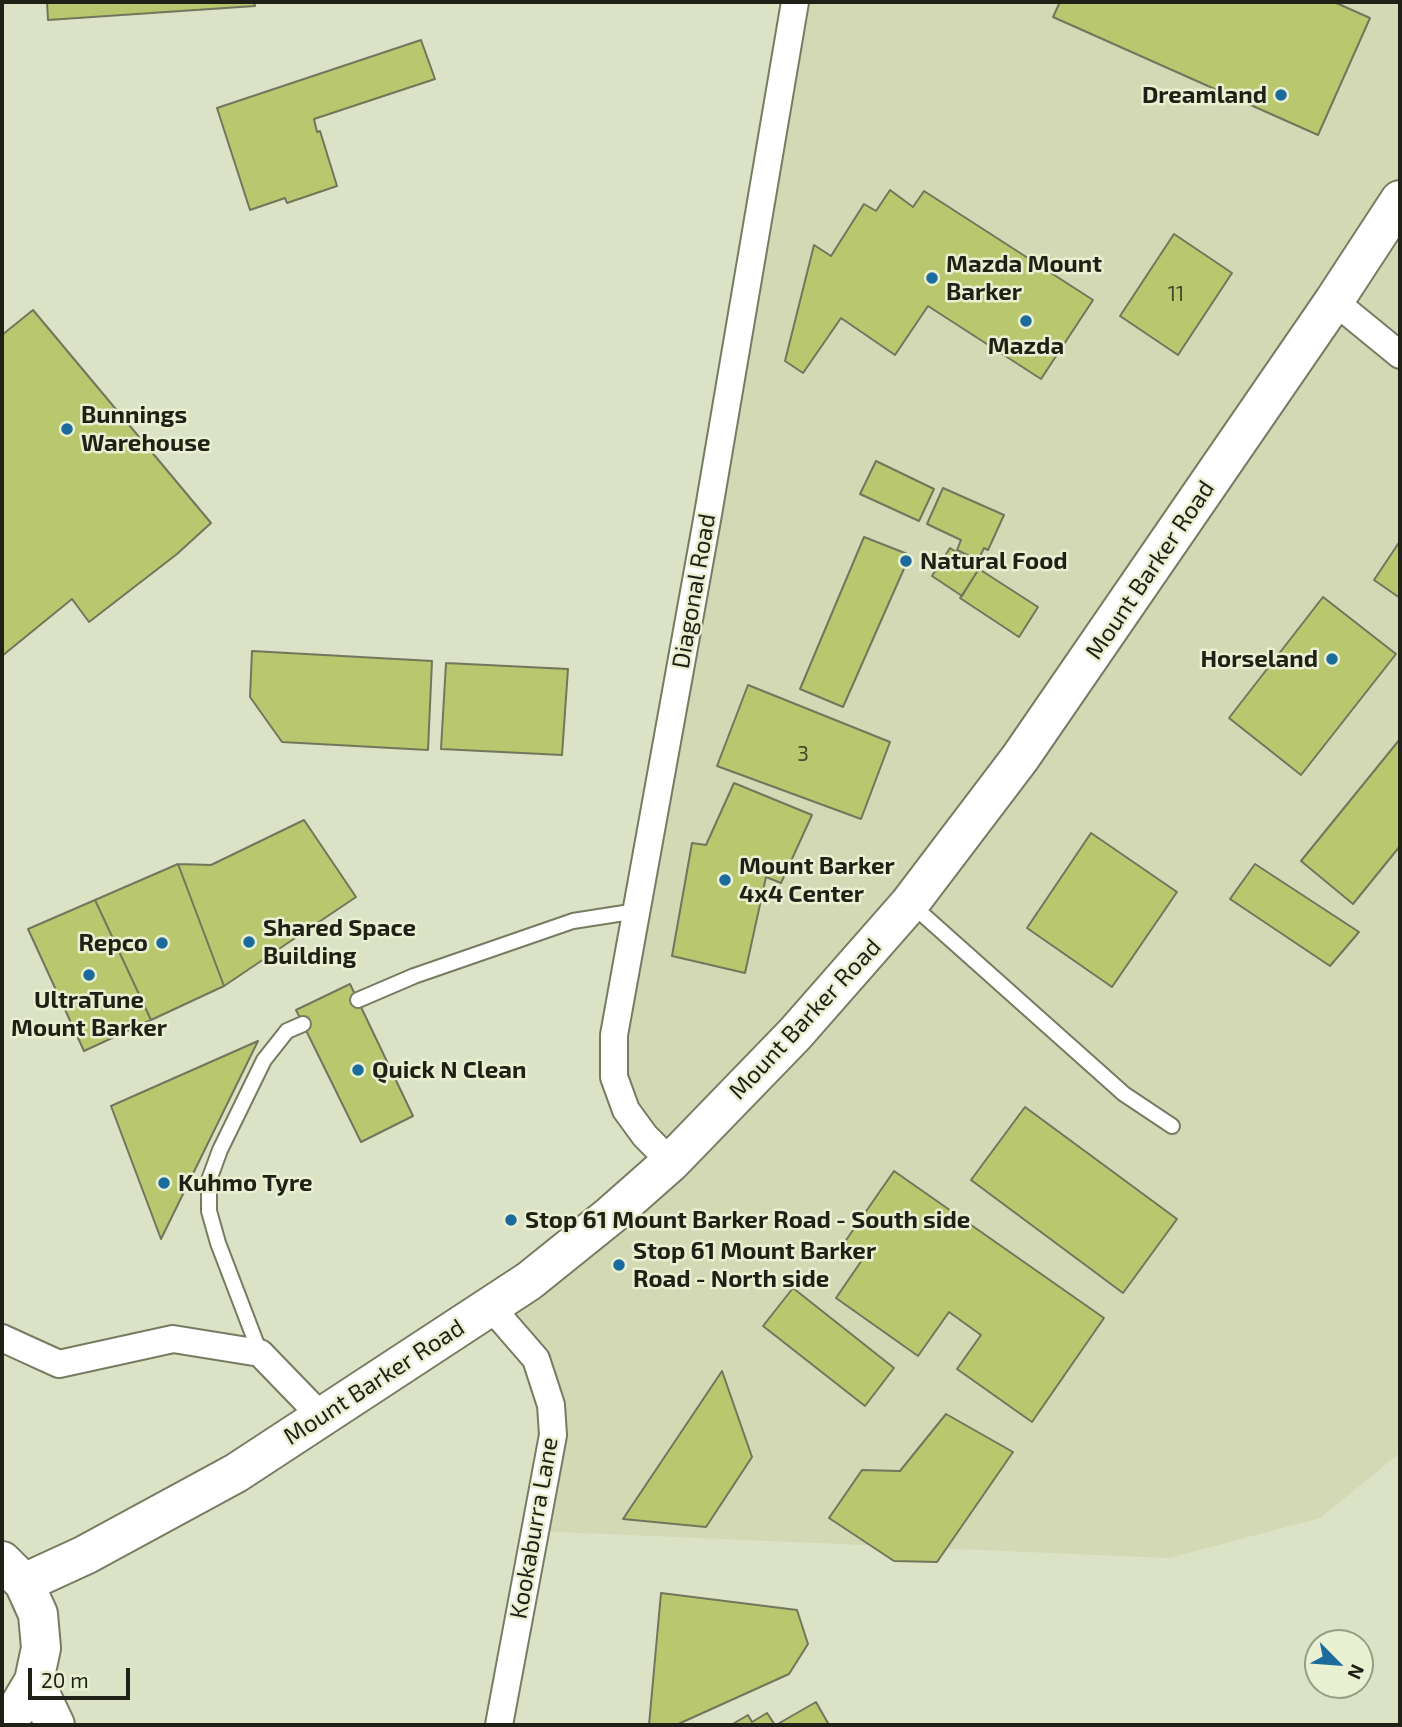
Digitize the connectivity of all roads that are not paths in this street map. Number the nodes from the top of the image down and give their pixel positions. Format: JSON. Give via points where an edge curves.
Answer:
{"nodes":[{"id":1,"x":795,"y":2,"type":"edge"},
{"id":2,"x":1400,"y":200,"type":"edge"},
{"id":3,"x":1334,"y":301,"type":"junction"},
{"id":4,"x":1400,"y":355,"type":"edge"},
{"id":5,"x":910,"y":903,"type":"junction"},
{"id":6,"x":637,"y":911,"type":"junction"},
{"id":7,"x":358,"y":1000,"type":"dead end"},
{"id":8,"x":303,"y":1024,"type":"dead end"},
{"id":9,"x":1172,"y":1126,"type":"dead end"},
{"id":10,"x":671,"y":1162,"type":"junction"},
{"id":11,"x":490,"y":1306,"type":"junction"},
{"id":12,"x":2,"y":1338,"type":"edge"},
{"id":13,"x":260,"y":1353,"type":"junction"},
{"id":14,"x":321,"y":1416,"type":"junction"},
{"id":15,"x":13,"y":1572,"type":"edge"},
{"id":16,"x":34,"y":1681,"type":"junction"},
{"id":17,"x":2,"y":1722,"type":"edge"},
{"id":18,"x":55,"y":1725,"type":"edge"},
{"id":19,"x":499,"y":1725,"type":"edge"}],
"edges":[{"from":1,"to":6,"type":"street","name":"Diagonal Road"},
{"from":2,"to":3,"type":"main road","name":"Mount Barker Road"},
{"from":3,"to":4,"type":"street"},
{"from":3,"to":5,"type":"main road","name":"Mount Barker Road","via":[[1020,758]]},
{"from":5,"to":9,"type":"lane","via":[[1124,1094]]},
{"from":5,"to":10,"type":"main road","name":"Mount Barker Road","via":[[795,1034]]},
{"from":6,"to":7,"type":"lane","via":[[573,920]]},
{"from":6,"to":10,"type":"street","name":"Diagonal Road","via":[[614,1035],[614,1077],[626,1110]]},
{"from":8,"to":13,"type":"lane","via":[[287,1031],[264,1060],[209,1180],[209,1210],[218,1243]]},
{"from":10,"to":11,"type":"main road","name":"Mount Barker Road","via":[[611,1215]]},
{"from":11,"to":14,"type":"main road","name":"Mount Barker Road"},
{"from":11,"to":19,"type":"street","name":"Kookaburra Lane","via":[[536,1359],[551,1405],[553,1435]]},
{"from":12,"to":13,"type":"street","via":[[59,1364],[173,1339]]},
{"from":13,"to":14,"type":"street"},
{"from":14,"to":15,"type":"main road","name":"Mount Barker Road","via":[[236,1473],[85,1555]]},
{"from":15,"to":16,"type":"main road","via":[[38,1614],[41,1648]]},
{"from":16,"to":17,"type":"main road","via":[[18,1708]]},
{"from":16,"to":18,"type":"main road"}]}
